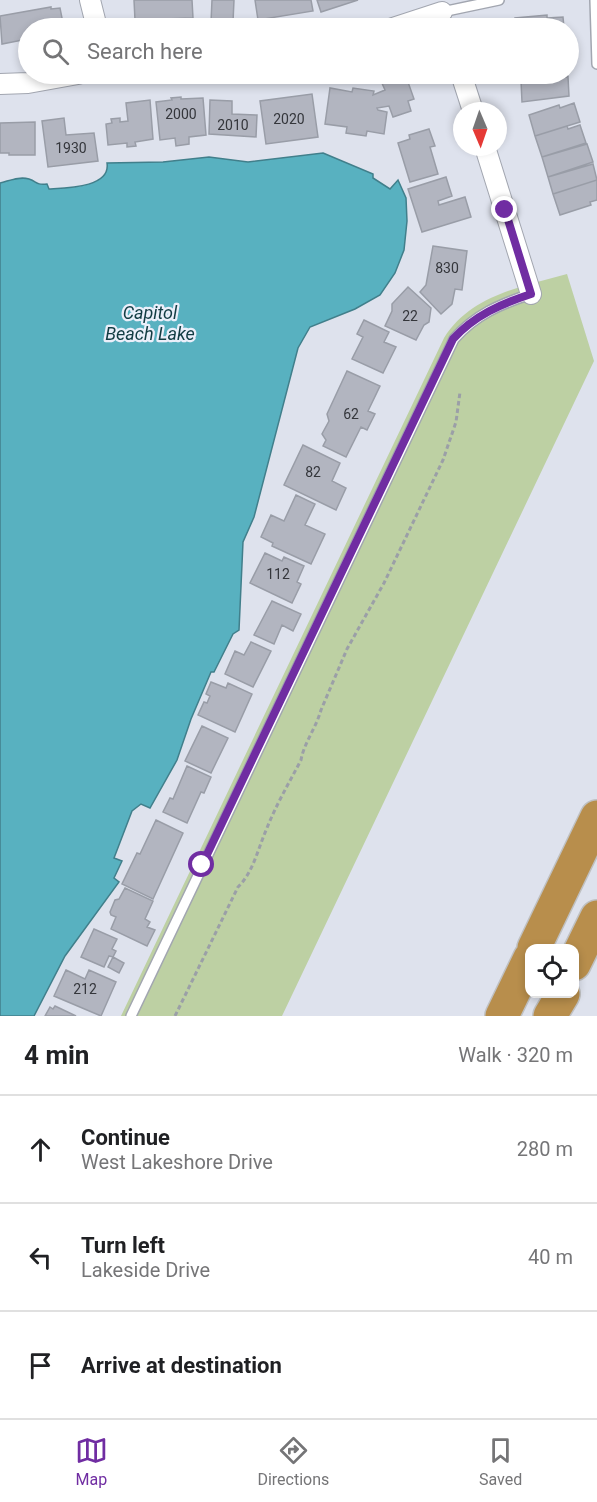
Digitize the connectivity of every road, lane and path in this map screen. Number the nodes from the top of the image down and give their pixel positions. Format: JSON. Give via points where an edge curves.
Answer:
{"nodes":[{"id":1,"x":90,"y":0,"type":"edge"},
{"id":2,"x":499,"y":0,"type":"edge"},
{"id":3,"x":595,"y":0,"type":"edge"},
{"id":4,"x":442,"y":14,"type":"edge"},
{"id":5,"x":94,"y":18,"type":"edge"},
{"id":6,"x":597,"y":64,"type":"edge"},
{"id":7,"x":18,"y":83,"type":"edge"},
{"id":8,"x":0,"y":84,"type":"edge"},
{"id":9,"x":464,"y":84,"type":"edge"},
{"id":10,"x":470,"y":102,"type":"edge"},
{"id":11,"x":488,"y":156,"type":"edge"},
{"id":12,"x":531,"y":294,"type":"joint"},
{"id":13,"x":460,"y":392,"type":"dead end"},
{"id":14,"x":597,"y":817,"type":"edge"},
{"id":15,"x":597,"y":917,"type":"edge"},
{"id":16,"x":597,"y":935,"type":"edge"},
{"id":17,"x":536,"y":944,"type":"edge"},
{"id":18,"x":579,"y":954,"type":"edge"},
{"id":19,"x":579,"y":966,"type":"edge"},
{"id":20,"x":525,"y":968,"type":"edge"},
{"id":21,"x":559,"y":998,"type":"edge"},
{"id":22,"x":131,"y":1016,"type":"edge"},
{"id":23,"x":175,"y":1016,"type":"edge"},
{"id":24,"x":502,"y":1016,"type":"edge"},
{"id":25,"x":550,"y":1016,"type":"edge"}],
"edges":[{"from":1,"to":5,"type":"street"},
{"from":2,"to":4,"type":"lane"},
{"from":3,"to":6,"type":"lane"},
{"from":7,"to":8,"type":"street"},
{"from":9,"to":10,"type":"street"},
{"from":11,"to":12,"type":"street"},
{"from":12,"to":22,"type":"lane","via":[[480,315],[453,339]]},
{"from":13,"to":23,"type":"path","via":[[456,422],[443,459],[384,584],[347,649],[260,850]]},
{"from":14,"to":17,"type":"highway"},
{"from":15,"to":18,"type":"highway"},
{"from":16,"to":19,"type":"highway"},
{"from":20,"to":24,"type":"highway"},
{"from":21,"to":25,"type":"highway"}]}
